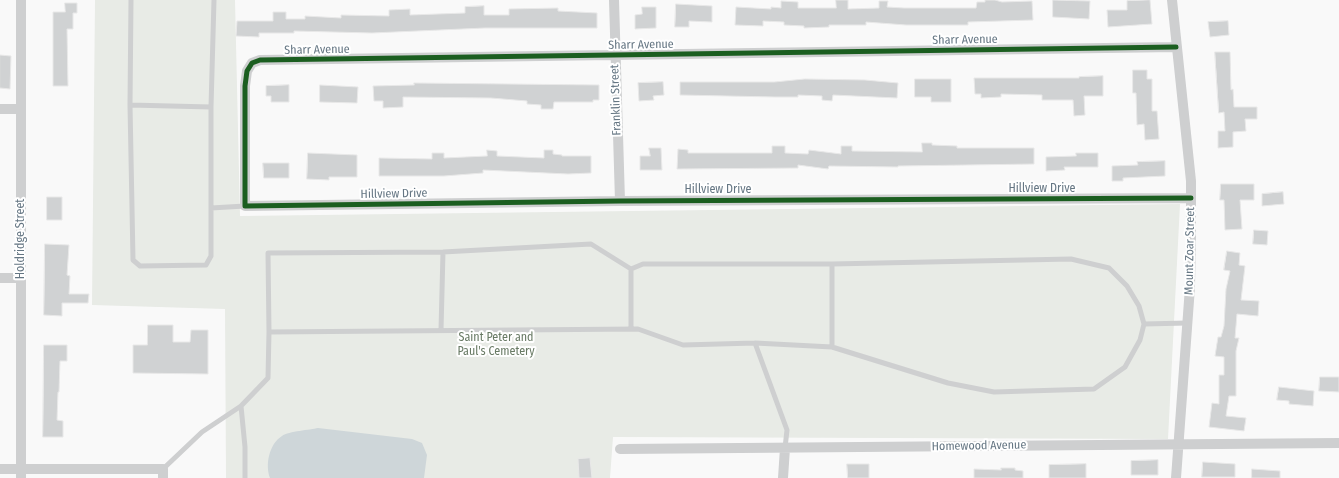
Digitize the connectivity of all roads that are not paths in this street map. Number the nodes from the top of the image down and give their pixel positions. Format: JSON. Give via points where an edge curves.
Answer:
{"nodes":[{"id":1,"x":22,"y":0,"type":"edge"},
{"id":2,"x":131,"y":0,"type":"edge"},
{"id":3,"x":214,"y":0,"type":"edge"},
{"id":4,"x":614,"y":0,"type":"edge"},
{"id":5,"x":1172,"y":0,"type":"edge"},
{"id":6,"x":1176,"y":47,"type":"junction"},
{"id":7,"x":615,"y":56,"type":"junction"},
{"id":8,"x":130,"y":105,"type":"junction"},
{"id":9,"x":211,"y":107,"type":"junction"},
{"id":10,"x":0,"y":109,"type":"edge"},
{"id":11,"x":21,"y":109,"type":"junction"},
{"id":12,"x":1191,"y":198,"type":"junction"},
{"id":13,"x":620,"y":201,"type":"junction"},
{"id":14,"x":245,"y":206,"type":"junction"},
{"id":15,"x":211,"y":208,"type":"junction"},
{"id":16,"x":443,"y":252,"type":"junction"},
{"id":17,"x":832,"y":264,"type":"junction"},
{"id":18,"x":631,"y":269,"type":"junction"},
{"id":19,"x":0,"y":278,"type":"edge"},
{"id":20,"x":21,"y":278,"type":"junction"},
{"id":21,"x":1187,"y":323,"type":"junction"},
{"id":22,"x":1144,"y":324,"type":"junction"},
{"id":23,"x":631,"y":329,"type":"junction"},
{"id":24,"x":441,"y":330,"type":"junction"},
{"id":25,"x":269,"y":332,"type":"junction"},
{"id":26,"x":756,"y":343,"type":"junction"},
{"id":27,"x":832,"y":347,"type":"junction"},
{"id":28,"x":241,"y":406,"type":"junction"},
{"id":29,"x":1339,"y":443,"type":"edge"},
{"id":30,"x":1178,"y":445,"type":"junction"},
{"id":31,"x":785,"y":448,"type":"junction"},
{"id":32,"x":620,"y":449,"type":"dead end"},
{"id":33,"x":0,"y":469,"type":"edge"},
{"id":34,"x":21,"y":473,"type":"edge"},
{"id":35,"x":163,"y":473,"type":"edge"},
{"id":36,"x":245,"y":478,"type":"edge"},
{"id":37,"x":783,"y":478,"type":"edge"},
{"id":38,"x":1176,"y":478,"type":"edge"}],
"edges":[{"from":1,"to":11,"type":"street","name":"Holdridge Street"},
{"from":2,"to":8,"type":"lane"},
{"from":3,"to":9,"type":"lane"},
{"from":4,"to":7,"type":"street","name":"Franklin Street"},
{"from":5,"to":6,"type":"street","name":"Mount Zoar Street"},
{"from":6,"to":7,"type":"street","name":"Sharr Avenue"},
{"from":6,"to":12,"type":"street","name":"Mount Zoar Street"},
{"from":7,"to":13,"type":"street","name":"Franklin Street"},
{"from":7,"to":14,"type":"street","name":"Sharr Avenue","via":[[260,60],[252,63],[247,71],[245,86]]},
{"from":8,"to":9,"type":"lane"},
{"from":8,"to":15,"type":"lane","via":[[133,260],[140,266],[206,265],[211,256]]},
{"from":9,"to":15,"type":"lane"},
{"from":10,"to":11,"type":"street"},
{"from":11,"to":20,"type":"street","name":"Holdridge Street"},
{"from":12,"to":13,"type":"street","name":"Hillview Drive"},
{"from":12,"to":21,"type":"street","name":"Mount Zoar Street"},
{"from":13,"to":14,"type":"street","name":"Hillview Drive"},
{"from":14,"to":15,"type":"lane"},
{"from":16,"to":18,"type":"lane","via":[[591,244]]},
{"from":16,"to":24,"type":"lane"},
{"from":16,"to":25,"type":"lane","via":[[268,252]]},
{"from":17,"to":18,"type":"lane","via":[[643,264]]},
{"from":17,"to":22,"type":"lane","via":[[1071,259],[1109,268],[1127,286],[1140,306]]},
{"from":17,"to":27,"type":"lane"},
{"from":18,"to":23,"type":"lane"},
{"from":19,"to":20,"type":"street"},
{"from":20,"to":34,"type":"street","name":"Holdridge Street"},
{"from":21,"to":22,"type":"lane"},
{"from":21,"to":30,"type":"street","name":"Mount Zoar Street"},
{"from":22,"to":27,"type":"lane","via":[[1140,340],[1125,367],[1094,389],[994,392],[948,383]]},
{"from":23,"to":24,"type":"lane"},
{"from":23,"to":26,"type":"lane","via":[[638,329],[683,345]]},
{"from":24,"to":25,"type":"lane"},
{"from":25,"to":28,"type":"lane","via":[[268,378]]},
{"from":26,"to":27,"type":"lane"},
{"from":26,"to":31,"type":"lane","via":[[787,430]]},
{"from":28,"to":35,"type":"lane","via":[[202,432]]},
{"from":28,"to":36,"type":"lane"},
{"from":29,"to":30,"type":"street","name":"Homewood Avenue"},
{"from":30,"to":31,"type":"street","name":"Homewood Avenue"},
{"from":30,"to":38,"type":"street","name":"Mount Zoar Street"},
{"from":31,"to":32,"type":"street","name":"Homewood Avenue"},
{"from":31,"to":37,"type":"street"},
{"from":33,"to":34,"type":"street"},
{"from":34,"to":35,"type":"street"}]}
